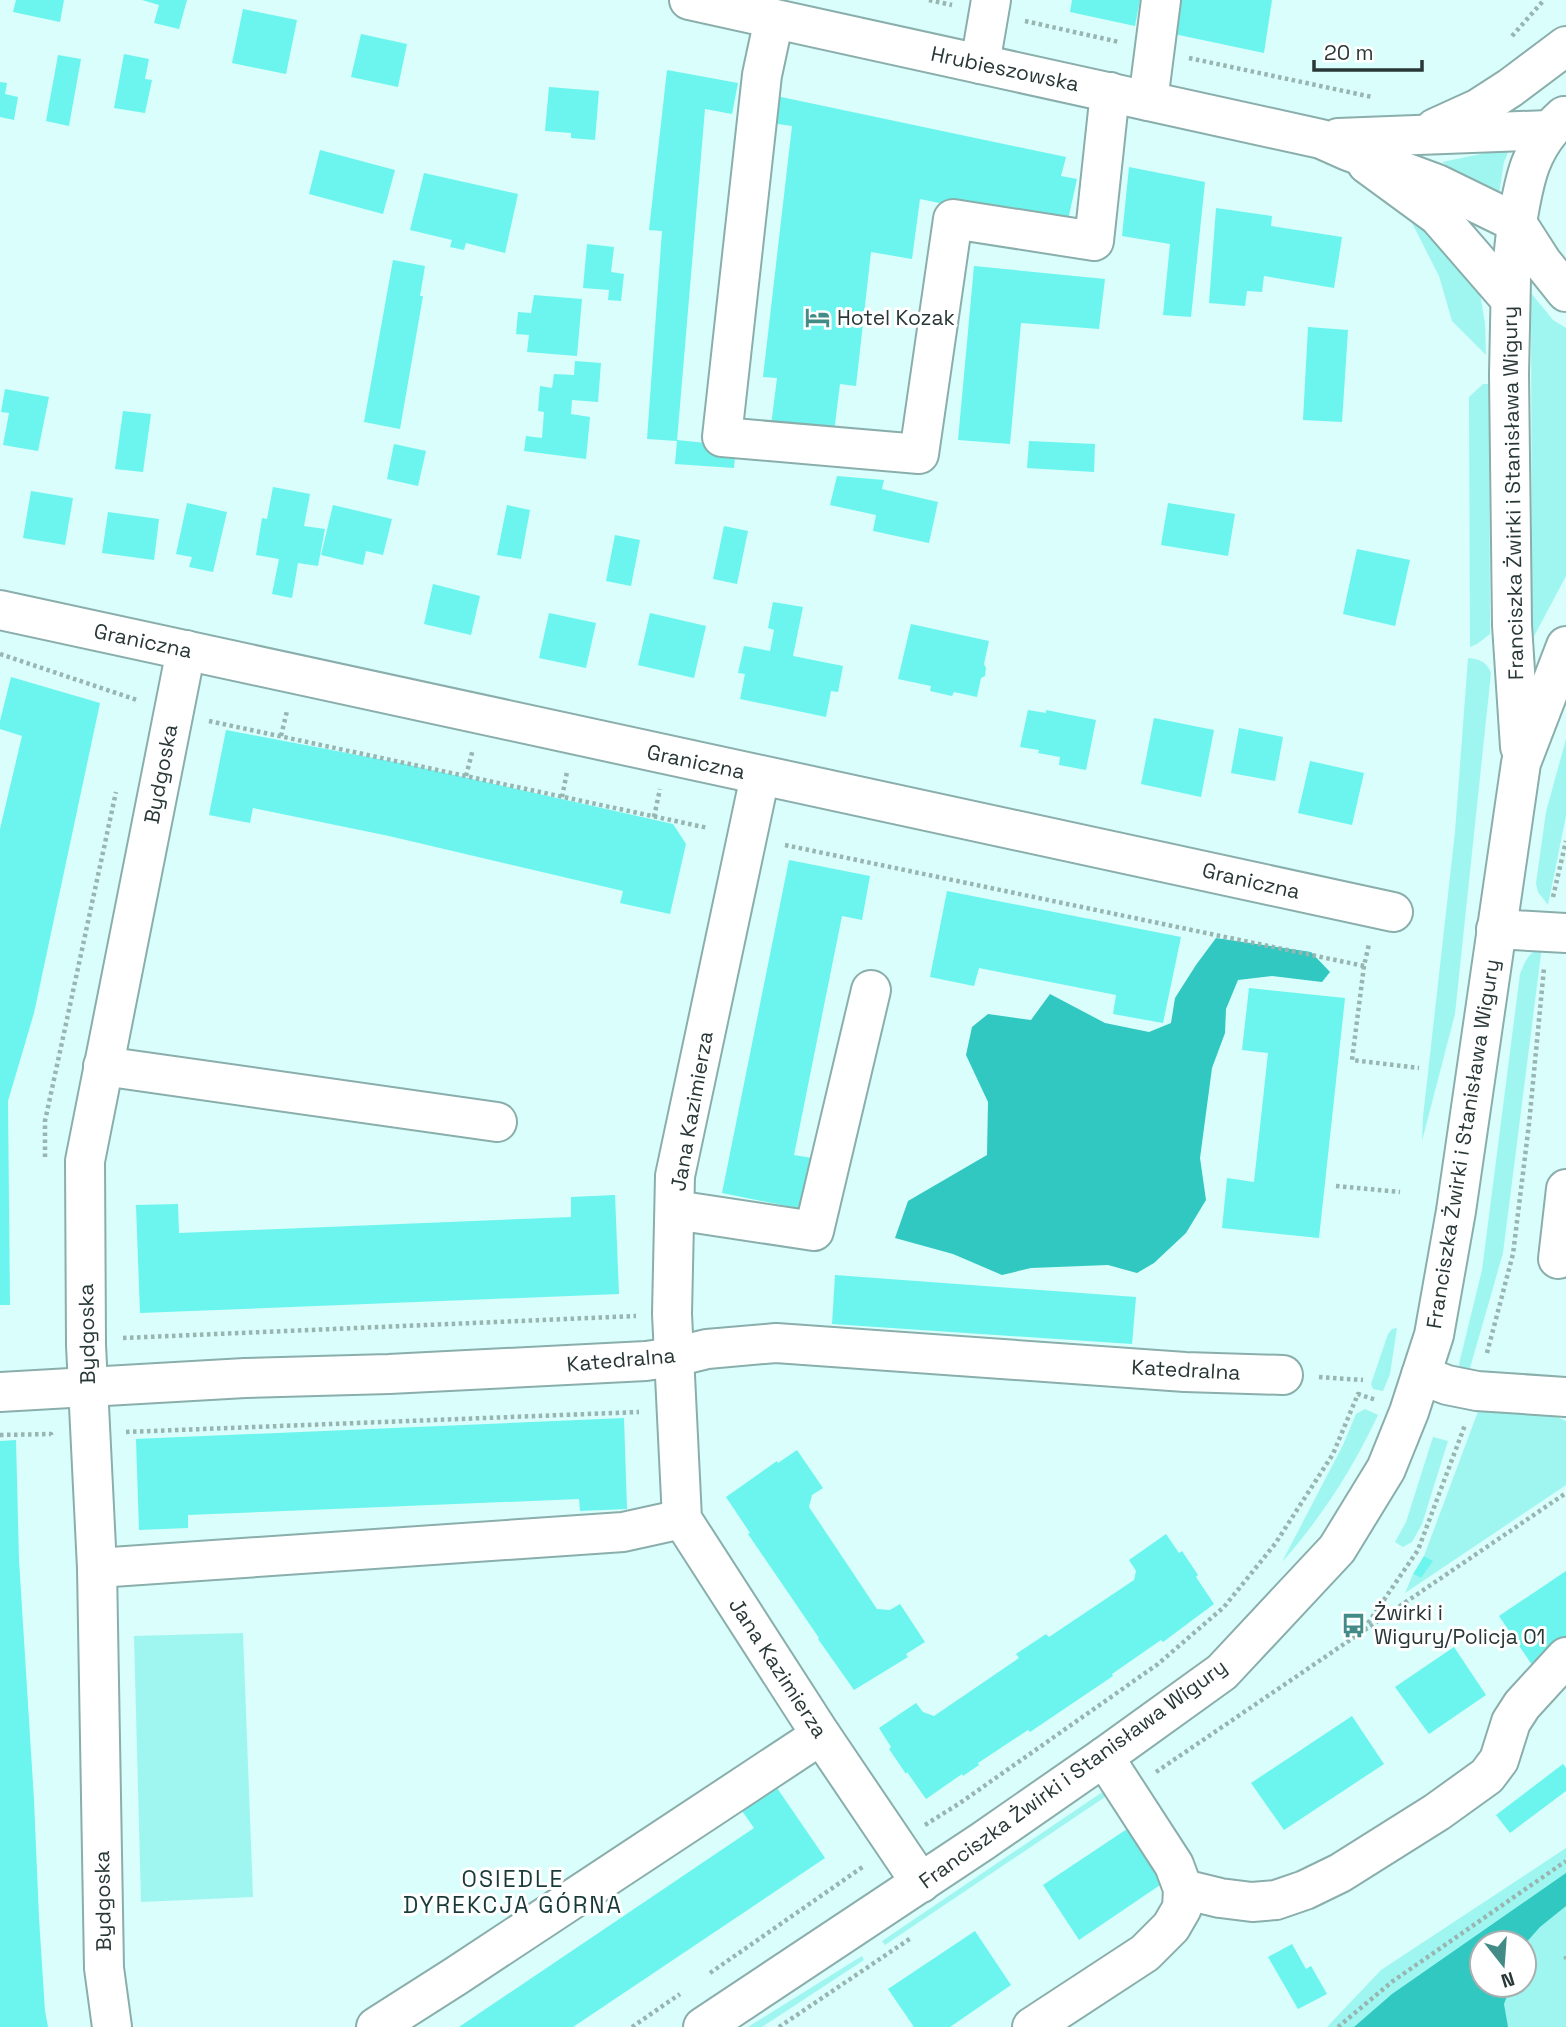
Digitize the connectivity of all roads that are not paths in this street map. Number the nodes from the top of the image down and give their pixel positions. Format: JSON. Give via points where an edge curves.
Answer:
{"nodes":[{"id":1,"x":689,"y":0,"type":"edge"},
{"id":2,"x":1161,"y":0,"type":"edge"},
{"id":3,"x":989,"y":7,"type":"edge"},
{"id":4,"x":784,"y":14,"type":"edge"},
{"id":5,"x":1566,"y":46,"type":"edge"},
{"id":6,"x":980,"y":64,"type":"junction"},
{"id":7,"x":1566,"y":85,"type":"edge"},
{"id":8,"x":1110,"y":92,"type":"junction"},
{"id":9,"x":1148,"y":101,"type":"junction"},
{"id":10,"x":1558,"y":122,"type":"edge"},
{"id":11,"x":1417,"y":136,"type":"junction"},
{"id":12,"x":1334,"y":145,"type":"junction"},
{"id":13,"x":1517,"y":223,"type":"junction"},
{"id":14,"x":1566,"y":292,"type":"edge"},
{"id":15,"x":1510,"y":299,"type":"junction"},
{"id":16,"x":0,"y":610,"type":"edge"},
{"id":17,"x":1566,"y":646,"type":"edge"},
{"id":18,"x":186,"y":650,"type":"junction"},
{"id":19,"x":1521,"y":763,"type":"junction"},
{"id":20,"x":760,"y":776,"type":"junction"},
{"id":21,"x":1381,"y":926,"type":"road end"},
{"id":22,"x":1496,"y":929,"type":"junction"},
{"id":23,"x":1557,"y":932,"type":"edge"},
{"id":24,"x":871,"y":990,"type":"dead end"},
{"id":25,"x":103,"y":1066,"type":"junction"},
{"id":26,"x":497,"y":1122,"type":"dead end"},
{"id":27,"x":1566,"y":1189,"type":"edge"},
{"id":28,"x":675,"y":1210,"type":"junction"},
{"id":29,"x":1559,"y":1259,"type":"dead end"},
{"id":30,"x":674,"y":1357,"type":"junction"},
{"id":31,"x":1283,"y":1375,"type":"road end"},
{"id":32,"x":1421,"y":1375,"type":"junction"},
{"id":33,"x":88,"y":1388,"type":"junction"},
{"id":34,"x":0,"y":1392,"type":"edge"},
{"id":35,"x":1566,"y":1397,"type":"edge"},
{"id":36,"x":682,"y":1519,"type":"junction"},
{"id":37,"x":97,"y":1568,"type":"junction"},
{"id":38,"x":1566,"y":1657,"type":"edge"},
{"id":39,"x":821,"y":1735,"type":"junction"},
{"id":40,"x":1104,"y":1757,"type":"junction"},
{"id":41,"x":921,"y":1883,"type":"junction"},
{"id":42,"x":1183,"y":1889,"type":"junction"},
{"id":43,"x":112,"y":2027,"type":"edge"},
{"id":44,"x":376,"y":2027,"type":"edge"},
{"id":45,"x":703,"y":2027,"type":"edge"},
{"id":46,"x":1032,"y":2027,"type":"edge"}],
"edges":[{"from":1,"to":4,"type":"street","name":"Hrubieszowska"},
{"from":2,"to":9,"type":"street"},
{"from":3,"to":6,"type":"street"},
{"from":4,"to":6,"type":"street","name":"Hrubieszowska"},
{"from":4,"to":8,"type":"street","via":[[762,75],[722,436],[919,454],[953,219],[1094,241]]},
{"from":5,"to":11,"type":"street","via":[[1479,108]]},
{"from":6,"to":8,"type":"street","name":"Hrubieszowska"},
{"from":7,"to":10,"type":"street","name":"Franciszka Żwirki i Stanisława Wigury","via":[[1554,111]]},
{"from":8,"to":9,"type":"street","name":"Hrubieszowska"},
{"from":9,"to":12,"type":"street","name":"Hrubieszowska"},
{"from":10,"to":11,"type":"street"},
{"from":10,"to":13,"type":"street","name":"Franciszka Żwirki i Stanisława Wigury","via":[[1539,144],[1529,168]]},
{"from":11,"to":12,"type":"street"},
{"from":12,"to":13,"type":"street","via":[[1437,184]]},
{"from":12,"to":15,"type":"street","via":[[1438,216]]},
{"from":13,"to":14,"type":"street"},
{"from":13,"to":15,"type":"street","name":"Franciszka Żwirki i Stanisława Wigury"},
{"from":15,"to":19,"type":"street","name":"Franciszka Żwirki i Stanisława Wigury","via":[[1512,625]]},
{"from":16,"to":18,"type":"street","name":"Graniczna"},
{"from":17,"to":19,"type":"street","name":"Franciszka Żwirki i Stanisława Wigury"},
{"from":18,"to":20,"type":"street","name":"Graniczna"},
{"from":18,"to":25,"type":"street","name":"Bydgoska"},
{"from":19,"to":22,"type":"street","name":"Franciszka Żwirki i Stanisława Wigury"},
{"from":20,"to":21,"type":"street","name":"Graniczna","via":[[1132,854]]},
{"from":20,"to":28,"type":"street","name":"Jana Kazimierza","via":[[675,1176]]},
{"from":22,"to":23,"type":"street"},
{"from":22,"to":32,"type":"street","name":"Franciszka Żwirki i Stanisława Wigury","via":[[1454,1222],[1434,1335]]},
{"from":24,"to":28,"type":"street","via":[[814,1231]]},
{"from":25,"to":26,"type":"street"},
{"from":25,"to":33,"type":"street","name":"Bydgoska","via":[[85,1161]]},
{"from":27,"to":29,"type":"street"},
{"from":28,"to":30,"type":"street","name":"Jana Kazimierza"},
{"from":30,"to":31,"type":"street","name":"Katedralna","via":[[776,1343]]},
{"from":30,"to":33,"type":"street","name":"Katedralna"},
{"from":30,"to":36,"type":"street","name":"Jana Kazimierza"},
{"from":32,"to":35,"type":"street","via":[[1477,1391]]},
{"from":32,"to":40,"type":"street","name":"Franciszka Żwirki i Stanisława Wigury","via":[[1386,1469],[1337,1549],[1222,1672]]},
{"from":33,"to":34,"type":"street","name":"Katedralna"},
{"from":33,"to":37,"type":"street","name":"Bydgoska"},
{"from":36,"to":37,"type":"street","via":[[623,1532]]},
{"from":36,"to":39,"type":"street","name":"Jana Kazimierza"},
{"from":37,"to":43,"type":"street","name":"Bydgoska","via":[[104,1968]]},
{"from":38,"to":42,"type":"street","via":[[1522,1705],[1511,1722],[1499,1760],[1486,1776],[1340,1873],[1276,1900],[1252,1902]]},
{"from":39,"to":41,"type":"street","name":"Jana Kazimierza"},
{"from":39,"to":44,"type":"street"},
{"from":40,"to":41,"type":"street","name":"Franciszka Żwirki i Stanisława Wigury"},
{"from":40,"to":42,"type":"street","via":[[1174,1865]]},
{"from":41,"to":45,"type":"street","name":"Franciszka Żwirki i Stanisława Wigury"},
{"from":42,"to":46,"type":"street","via":[[1182,1908],[1171,1927],[1145,1953]]}]}
